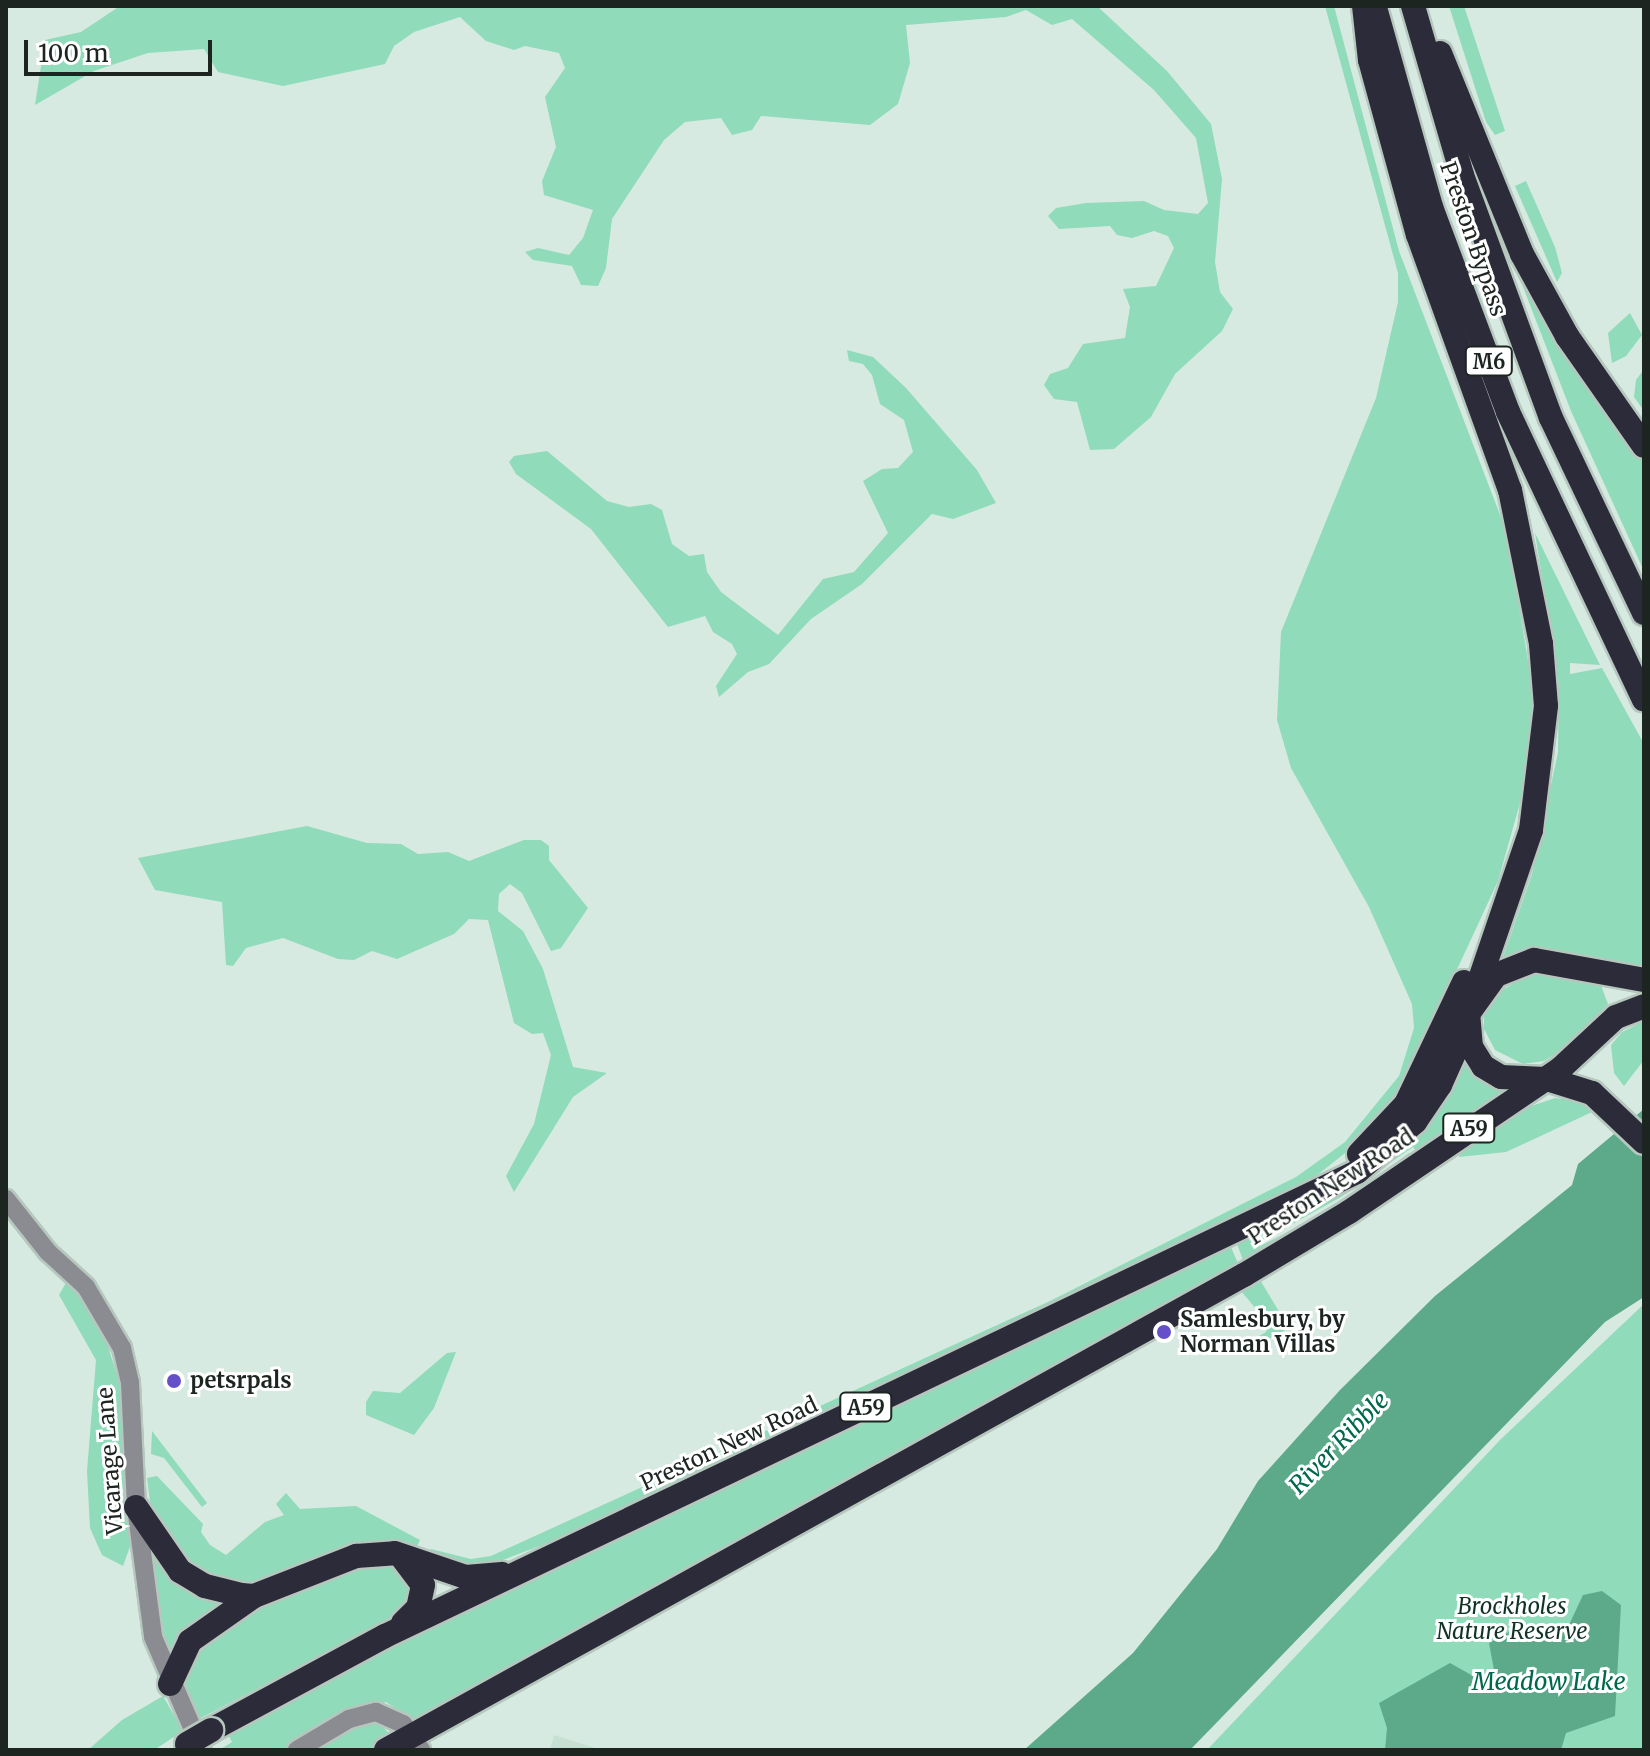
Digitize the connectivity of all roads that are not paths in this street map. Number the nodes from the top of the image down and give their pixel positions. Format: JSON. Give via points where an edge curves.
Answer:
{"nodes":[{"id":1,"x":1364,"y":6,"type":"edge"},
{"id":2,"x":1375,"y":6,"type":"edge"},
{"id":3,"x":1413,"y":6,"type":"edge"},
{"id":4,"x":1421,"y":6,"type":"edge"},
{"id":5,"x":1644,"y":446,"type":"edge"},
{"id":6,"x":1644,"y":613,"type":"edge"},
{"id":7,"x":1644,"y":700,"type":"edge"},
{"id":8,"x":1517,"y":875,"type":"junction"},
{"id":9,"x":1644,"y":980,"type":"edge"},
{"id":10,"x":1644,"y":1006,"type":"edge"},
{"id":11,"x":1467,"y":1020,"type":"junction"},
{"id":12,"x":1546,"y":1079,"type":"junction"},
{"id":13,"x":1644,"y":1142,"type":"edge"},
{"id":14,"x":1313,"y":1195,"type":"junction"},
{"id":15,"x":6,"y":1199,"type":"edge"},
{"id":16,"x":136,"y":1507,"type":"junction"},
{"id":17,"x":395,"y":1553,"type":"junction"},
{"id":18,"x":541,"y":1562,"type":"junction"},
{"id":19,"x":254,"y":1596,"type":"junction"},
{"id":20,"x":385,"y":1636,"type":"junction"},
{"id":21,"x":170,"y":1684,"type":"junction"},
{"id":22,"x":194,"y":1743,"type":"edge"},
{"id":23,"x":417,"y":1743,"type":"edge"},
{"id":24,"x":297,"y":1750,"type":"edge"},
{"id":25,"x":386,"y":1750,"type":"edge"}],
"edges":[{"from":1,"to":8,"type":"highway","via":[[1370,60],[1418,235],[1510,490],[1529,567],[1546,706],[1537,794]]},
{"from":2,"to":7,"type":"highway","name":"Preston Bypass","number":"M6","via":[[1431,207],[1508,412]]},
{"from":3,"to":6,"type":"highway","name":"Preston Bypass","number":"M6","via":[[1462,175],[1551,418]]},
{"from":4,"to":5,"type":"highway","via":[[1522,254],[1567,336]]},
{"from":8,"to":11,"type":"highway"},
{"from":8,"to":14,"type":"highway","via":[[1406,1104],[1371,1144]]},
{"from":9,"to":11,"type":"highway","via":[[1549,961],[1519,963],[1496,975]]},
{"from":10,"to":12,"type":"highway","name":"Preston New Road","via":[[1616,1017]]},
{"from":11,"to":12,"type":"highway","via":[[1476,1056],[1492,1073]]},
{"from":11,"to":14,"type":"highway","name":"Preston New Road","number":"A59","via":[[1440,1085],[1415,1122],[1357,1172]]},
{"from":12,"to":13,"type":"highway","via":[[1584,1089]]},
{"from":12,"to":23,"type":"highway","name":"Preston New Road","number":"A59","via":[[1349,1212],[1244,1275]]},
{"from":14,"to":18,"type":"highway","name":"Preston New Road","number":"A59"},
{"from":15,"to":16,"type":"street","name":"Vicarage Lane","via":[[48,1252],[86,1287],[122,1348],[130,1383]]},
{"from":16,"to":19,"type":"highway","via":[[180,1571],[205,1586]]},
{"from":16,"to":21,"type":"street","name":"Vicarage Lane","via":[[153,1637]]},
{"from":17,"to":18,"type":"highway","via":[[466,1577],[497,1575]]},
{"from":17,"to":19,"type":"highway","via":[[356,1556]]},
{"from":17,"to":20,"type":"highway","via":[[419,1574],[423,1597]]},
{"from":18,"to":20,"type":"highway","name":"Preston New Road","number":"A59"},
{"from":19,"to":21,"type":"highway","via":[[190,1641]]},
{"from":20,"to":22,"type":"highway","name":"Preston New Road","number":"A59"},
{"from":21,"to":22,"type":"street","name":"Vicarage Lane"},
{"from":23,"to":24,"type":"street","via":[[395,1719],[366,1712]]},
{"from":23,"to":25,"type":"highway","name":"Preston New Road","number":"A59"}]}
